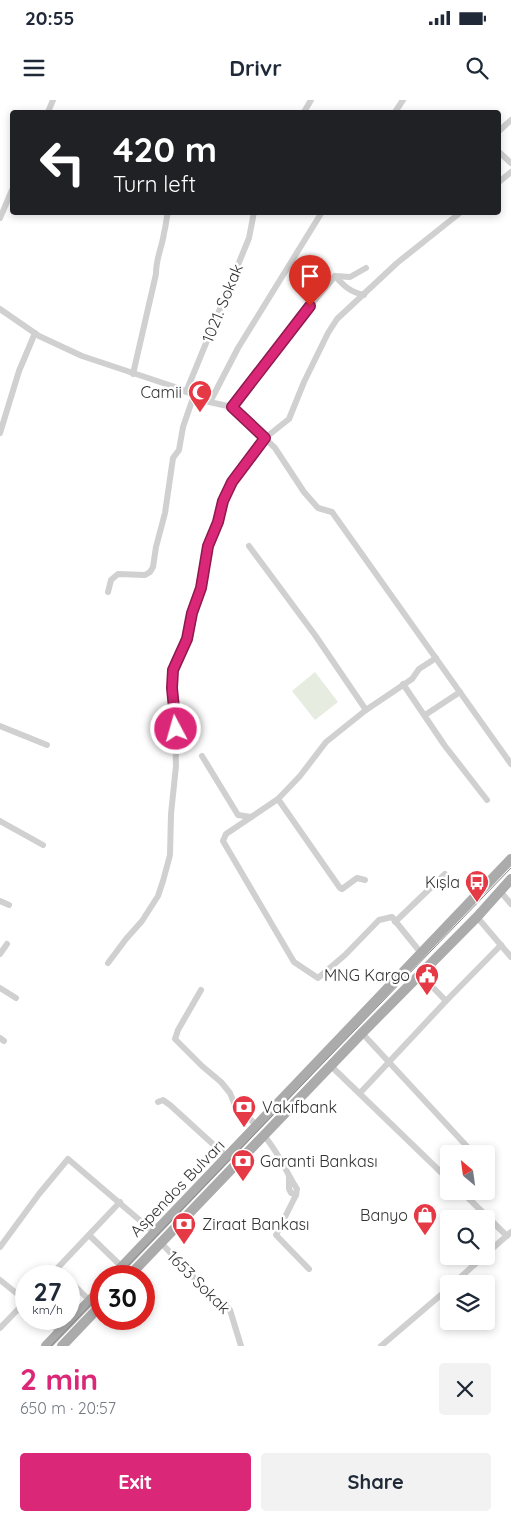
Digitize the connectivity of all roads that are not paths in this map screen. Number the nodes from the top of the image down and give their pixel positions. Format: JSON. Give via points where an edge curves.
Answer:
{"nodes":[{"id":1,"x":511,"y":120,"type":"edge"},
{"id":2,"x":501,"y":129,"type":"edge"},
{"id":3,"x":501,"y":154,"type":"edge"},
{"id":4,"x":511,"y":163,"type":"edge"},
{"id":5,"x":511,"y":172,"type":"edge"},
{"id":6,"x":501,"y":180,"type":"edge"},
{"id":7,"x":10,"y":195,"type":"edge"},
{"id":8,"x":167,"y":215,"type":"edge"},
{"id":9,"x":254,"y":215,"type":"edge"},
{"id":10,"x":320,"y":215,"type":"edge"},
{"id":11,"x":457,"y":215,"type":"edge"},
{"id":12,"x":0,"y":218,"type":"edge"},
{"id":13,"x":366,"y":268,"type":"dead end"},
{"id":14,"x":335,"y":276,"type":"junction"},
{"id":15,"x":364,"y":294,"type":"junction"},
{"id":16,"x":0,"y":309,"type":"edge"},
{"id":17,"x":35,"y":333,"type":"junction"},
{"id":18,"x":133,"y":374,"type":"junction"},
{"id":19,"x":186,"y":392,"type":"junction"},
{"id":20,"x":194,"y":396,"type":"junction"},
{"id":21,"x":210,"y":402,"type":"junction"},
{"id":22,"x":232,"y":407,"type":"junction"},
{"id":23,"x":0,"y":433,"type":"edge"},
{"id":24,"x":265,"y":438,"type":"junction"},
{"id":25,"x":249,"y":546,"type":"dead end"},
{"id":26,"x":108,"y":592,"type":"dead end"},
{"id":27,"x":436,"y":658,"type":"junction"},
{"id":28,"x":403,"y":684,"type":"junction"},
{"id":29,"x":460,"y":692,"type":"junction"},
{"id":30,"x":366,"y":710,"type":"junction"},
{"id":31,"x":425,"y":715,"type":"junction"},
{"id":32,"x":0,"y":726,"type":"edge"},
{"id":33,"x":48,"y":745,"type":"dead end"},
{"id":34,"x":202,"y":756,"type":"dead end"},
{"id":35,"x":511,"y":764,"type":"edge"},
{"id":36,"x":278,"y":799,"type":"junction"},
{"id":37,"x":487,"y":800,"type":"dead end"},
{"id":38,"x":251,"y":817,"type":"junction"},
{"id":39,"x":0,"y":821,"type":"edge"},
{"id":40,"x":43,"y":845,"type":"dead end"},
{"id":41,"x":511,"y":859,"type":"edge"},
{"id":42,"x":445,"y":874,"type":"dead end"},
{"id":43,"x":511,"y":879,"type":"edge"},
{"id":44,"x":365,"y":880,"type":"dead end"},
{"id":45,"x":500,"y":891,"type":"junction"},
{"id":46,"x":0,"y":900,"type":"edge"},
{"id":47,"x":511,"y":904,"type":"edge"},
{"id":48,"x":9,"y":905,"type":"dead end"},
{"id":49,"x":477,"y":917,"type":"junction"},
{"id":50,"x":395,"y":922,"type":"junction"},
{"id":51,"x":7,"y":944,"type":"dead end"},
{"id":52,"x":501,"y":945,"type":"junction"},
{"id":53,"x":421,"y":953,"type":"junction"},
{"id":54,"x":0,"y":954,"type":"edge"},
{"id":55,"x":511,"y":957,"type":"edge"},
{"id":56,"x":108,"y":963,"type":"dead end"},
{"id":57,"x":421,"y":975,"type":"junction"},
{"id":58,"x":0,"y":988,"type":"edge"},
{"id":59,"x":201,"y":990,"type":"dead end"},
{"id":60,"x":16,"y":998,"type":"dead end"},
{"id":61,"x":446,"y":1001,"type":"junction"},
{"id":62,"x":362,"y":1033,"type":"junction"},
{"id":63,"x":390,"y":1063,"type":"junction"},
{"id":64,"x":331,"y":1066,"type":"junction"},
{"id":65,"x":360,"y":1094,"type":"junction"},
{"id":66,"x":158,"y":1102,"type":"dead end"},
{"id":67,"x":257,"y":1126,"type":"junction"},
{"id":68,"x":264,"y":1136,"type":"junction"},
{"id":69,"x":466,"y":1145,"type":"edge"},
{"id":70,"x":227,"y":1157,"type":"junction"},
{"id":71,"x":440,"y":1171,"type":"edge"},
{"id":72,"x":471,"y":1200,"type":"edge"},
{"id":73,"x":120,"y":1202,"type":"junction"},
{"id":74,"x":181,"y":1205,"type":"junction"},
{"id":75,"x":191,"y":1212,"type":"junction"},
{"id":76,"x":150,"y":1229,"type":"junction"},
{"id":77,"x":509,"y":1234,"type":"edge"},
{"id":78,"x":89,"y":1235,"type":"junction"},
{"id":79,"x":495,"y":1246,"type":"edge"},
{"id":80,"x":0,"y":1247,"type":"edge"},
{"id":81,"x":165,"y":1247,"type":"junction"},
{"id":82,"x":118,"y":1263,"type":"joint"},
{"id":83,"x":61,"y":1265,"type":"edge"},
{"id":84,"x":124,"y":1265,"type":"edge"},
{"id":85,"x":140,"y":1265,"type":"edge"},
{"id":86,"x":147,"y":1265,"type":"edge"},
{"id":87,"x":474,"y":1265,"type":"edge"},
{"id":88,"x":309,"y":1269,"type":"dead end"},
{"id":89,"x":463,"y":1275,"type":"edge"},
{"id":90,"x":0,"y":1280,"type":"edge"},
{"id":91,"x":80,"y":1290,"type":"edge"},
{"id":92,"x":90,"y":1292,"type":"edge"},
{"id":93,"x":86,"y":1296,"type":"junction"},
{"id":94,"x":440,"y":1296,"type":"edge"},
{"id":95,"x":90,"y":1301,"type":"edge"},
{"id":96,"x":80,"y":1302,"type":"edge"},
{"id":97,"x":90,"y":1317,"type":"edge"},
{"id":98,"x":90,"y":1324,"type":"edge"},
{"id":99,"x":0,"y":1328,"type":"edge"},
{"id":100,"x":53,"y":1330,"type":"edge"},
{"id":101,"x":38,"y":1346,"type":"edge"},
{"id":102,"x":46,"y":1346,"type":"edge"},
{"id":103,"x":62,"y":1346,"type":"edge"},
{"id":104,"x":69,"y":1346,"type":"edge"},
{"id":105,"x":241,"y":1346,"type":"edge"},
{"id":106,"x":381,"y":1346,"type":"edge"}],
"edges":[{"from":1,"to":2,"type":"street"},
{"from":3,"to":4,"type":"street"},
{"from":5,"to":6,"type":"street"},
{"from":7,"to":12,"type":"street"},
{"from":8,"to":18,"type":"street"},
{"from":9,"to":19,"type":"street","name":"1021. Sokak","via":[[250,238]]},
{"from":10,"to":21,"type":"street","via":[[238,348]]},
{"from":11,"to":15,"type":"street"},
{"from":13,"to":14,"type":"street","via":[[350,277]]},
{"from":14,"to":15,"type":"street","via":[[352,292]]},
{"from":14,"to":22,"type":"street"},
{"from":15,"to":24,"type":"street","via":[[344,311],[328,333],[289,419]]},
{"from":16,"to":17,"type":"street"},
{"from":17,"to":18,"type":"street","via":[[82,356]]},
{"from":17,"to":23,"type":"street"},
{"from":18,"to":19,"type":"street"},
{"from":19,"to":20,"type":"street"},
{"from":20,"to":21,"type":"street"},
{"from":20,"to":26,"type":"street","via":[[179,450],[173,458],[153,567],[145,575],[118,574],[111,580]]},
{"from":21,"to":22,"type":"street"},
{"from":22,"to":24,"type":"street"},
{"from":24,"to":27,"type":"street","via":[[318,508],[332,512]]},
{"from":24,"to":56,"type":"street","via":[[232,482],[223,501],[208,546],[187,639],[173,670],[175,773],[170,854],[162,888],[142,921]]},
{"from":25,"to":30,"type":"street"},
{"from":27,"to":28,"type":"street"},
{"from":27,"to":29,"type":"street"},
{"from":28,"to":30,"type":"street"},
{"from":28,"to":31,"type":"street"},
{"from":29,"to":31,"type":"street"},
{"from":29,"to":35,"type":"street"},
{"from":30,"to":36,"type":"street","via":[[326,742]]},
{"from":31,"to":37,"type":"street"},
{"from":32,"to":33,"type":"street"},
{"from":34,"to":38,"type":"street","via":[[238,815]]},
{"from":36,"to":38,"type":"street"},
{"from":36,"to":44,"type":"street","via":[[340,888],[357,878]]},
{"from":38,"to":50,"type":"street","via":[[226,834],[223,841],[294,962],[318,978],[380,920],[392,917]]},
{"from":39,"to":40,"type":"street"},
{"from":41,"to":53,"type":"main road","name":"Aspendos Bulvarı"},
{"from":42,"to":50,"type":"street"},
{"from":43,"to":45,"type":"main road","name":"Aspendos Bulvarı"},
{"from":45,"to":47,"type":"street"},
{"from":45,"to":49,"type":"main road","name":"Aspendos Bulvarı"},
{"from":46,"to":48,"type":"street"},
{"from":49,"to":52,"type":"street"},
{"from":49,"to":57,"type":"main road","name":"Aspendos Bulvarı"},
{"from":50,"to":53,"type":"street"},
{"from":51,"to":54,"type":"street"},
{"from":52,"to":55,"type":"street"},
{"from":52,"to":61,"type":"street"},
{"from":53,"to":67,"type":"main road","name":"Aspendos Bulvarı"},
{"from":57,"to":61,"type":"street"},
{"from":57,"to":62,"type":"main road","name":"Aspendos Bulvarı"},
{"from":58,"to":60,"type":"street"},
{"from":59,"to":67,"type":"street","via":[[175,1039],[221,1082],[234,1103]]},
{"from":61,"to":63,"type":"street"},
{"from":62,"to":63,"type":"street"},
{"from":62,"to":64,"type":"main road","name":"Aspendos Bulvarı"},
{"from":63,"to":65,"type":"street"},
{"from":63,"to":69,"type":"street"},
{"from":64,"to":65,"type":"street"},
{"from":64,"to":68,"type":"main road","name":"Aspendos Bulvarı"},
{"from":65,"to":71,"type":"street"},
{"from":66,"to":70,"type":"street","via":[[163,1100],[170,1105]]},
{"from":67,"to":70,"type":"main road","name":"Aspendos Bulvarı"},
{"from":68,"to":75,"type":"main road","name":"Aspendos Bulvarı"},
{"from":68,"to":88,"type":"street","via":[[272,1144],[289,1176],[291,1193],[296,1195],[276,1235]]},
{"from":70,"to":74,"type":"main road","name":"Aspendos Bulvarı"},
{"from":72,"to":77,"type":"street"},
{"from":73,"to":76,"type":"street"},
{"from":73,"to":78,"type":"street"},
{"from":73,"to":80,"type":"street","via":[[68,1159]]},
{"from":74,"to":76,"type":"main road"},
{"from":74,"to":84,"type":"main road","name":"Aspendos Bulvarı"},
{"from":75,"to":81,"type":"main road"},
{"from":75,"to":85,"type":"main road","name":"Aspendos Bulvarı"},
{"from":76,"to":82,"type":"main road"},
{"from":77,"to":79,"type":"street"},
{"from":78,"to":82,"type":"street"},
{"from":78,"to":83,"type":"street"},
{"from":81,"to":86,"type":"main road"},
{"from":81,"to":105,"type":"street","name":"1653 Sokak","via":[[230,1310]]},
{"from":87,"to":89,"type":"street"},
{"from":90,"to":99,"type":"street","via":[[26,1301]]},
{"from":91,"to":93,"type":"street"},
{"from":92,"to":93,"type":"main road"},
{"from":93,"to":96,"type":"main road"},
{"from":94,"to":106,"type":"street"},
{"from":95,"to":102,"type":"main road"},
{"from":97,"to":103,"type":"main road"},
{"from":98,"to":104,"type":"main road"},
{"from":100,"to":101,"type":"main road"}]}
